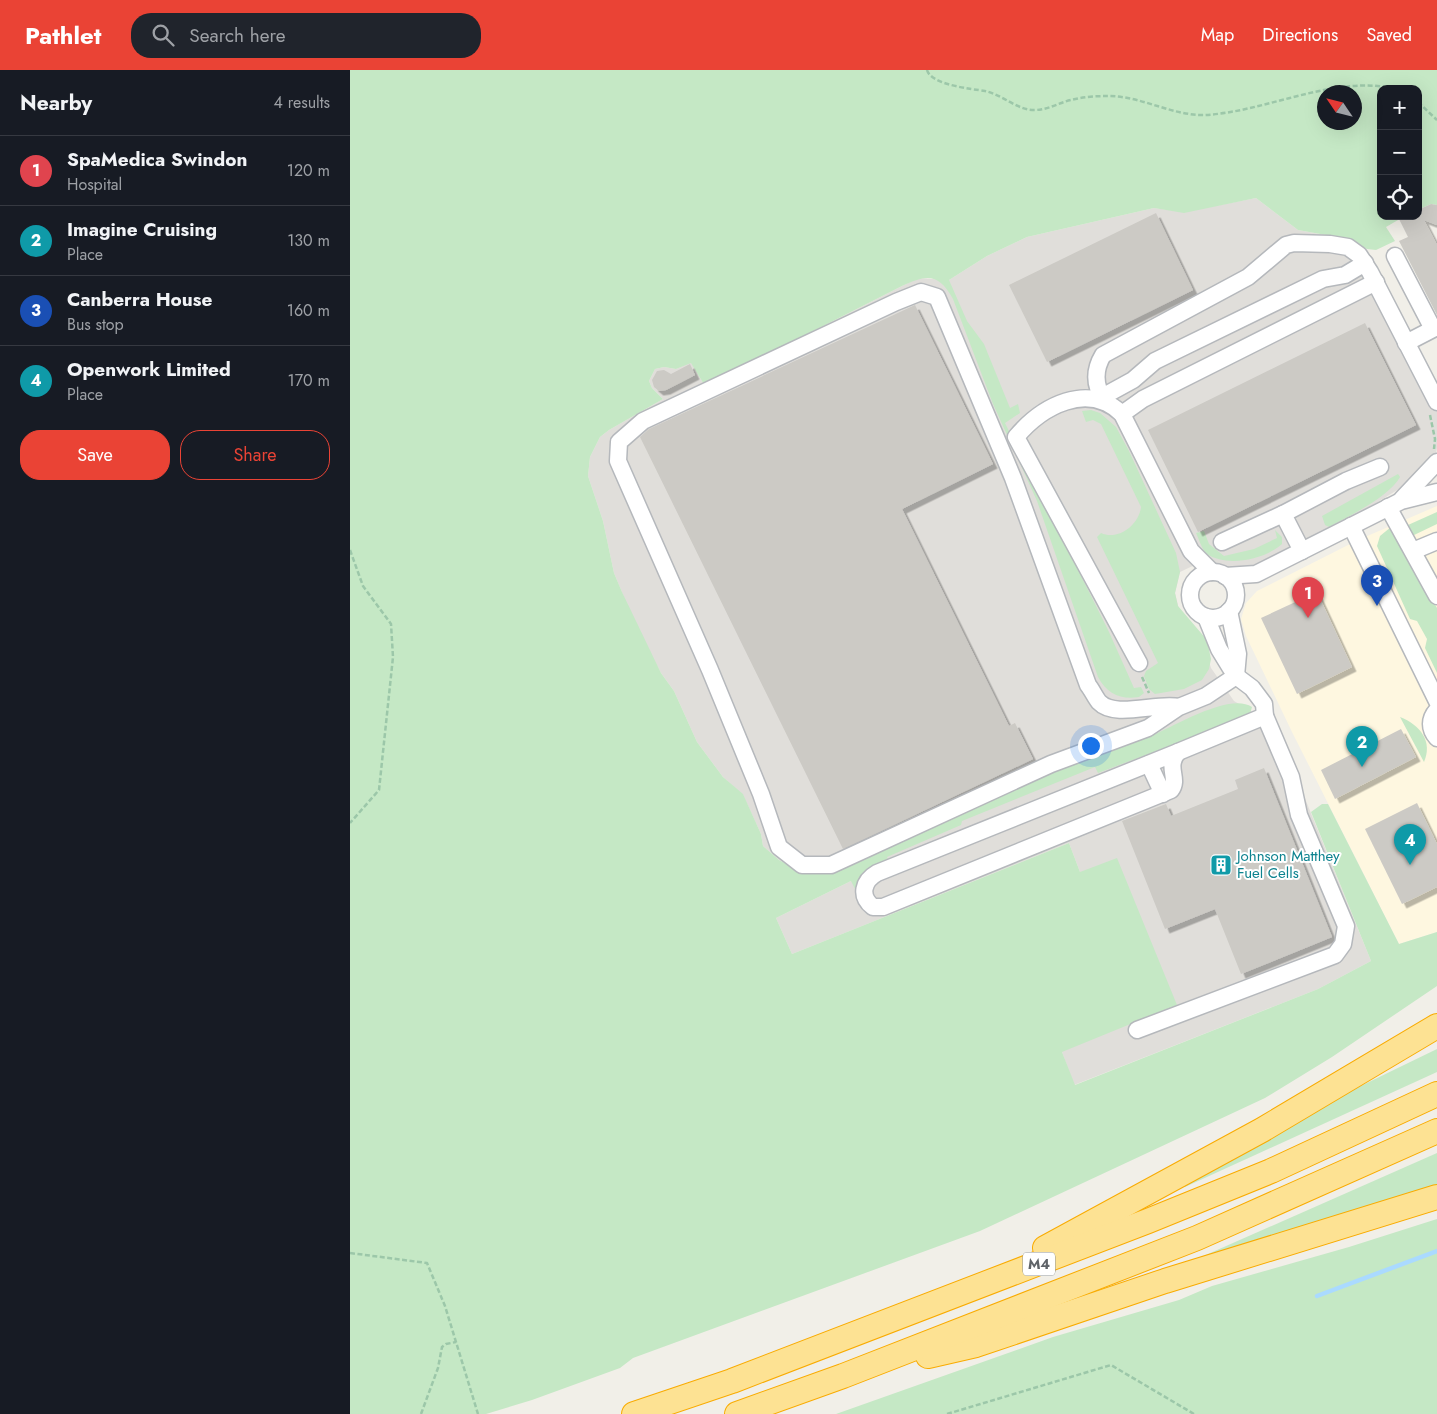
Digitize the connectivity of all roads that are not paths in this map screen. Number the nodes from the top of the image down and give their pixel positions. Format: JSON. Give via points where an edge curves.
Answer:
{"nodes":[{"id":1,"x":1396,"y":256,"type":"dead end"},
{"id":2,"x":1366,"y":263,"type":"junction"},
{"id":3,"x":1376,"y":282,"type":"junction"},
{"id":4,"x":1406,"y":343,"type":"junction"},
{"id":5,"x":1103,"y":399,"type":"junction"},
{"id":6,"x":1437,"y":402,"type":"edge"},
{"id":7,"x":1122,"y":414,"type":"junction"},
{"id":8,"x":1434,"y":459,"type":"edge"},
{"id":9,"x":1380,"y":467,"type":"dead end"},
{"id":10,"x":1437,"y":492,"type":"edge"},
{"id":11,"x":1394,"y":504,"type":"junction"},
{"id":12,"x":1283,"y":514,"type":"junction"},
{"id":13,"x":1352,"y":526,"type":"junction"},
{"id":14,"x":1437,"y":541,"type":"edge"},
{"id":15,"x":1222,"y":542,"type":"dead end"},
{"id":16,"x":1191,"y":551,"type":"junction"},
{"id":17,"x":1302,"y":551,"type":"junction"},
{"id":18,"x":1413,"y":551,"type":"junction"},
{"id":19,"x":1219,"y":574,"type":"junction"},
{"id":20,"x":1256,"y":574,"type":"junction"},
{"id":21,"x":1193,"y":584,"type":"junction"},
{"id":22,"x":1437,"y":596,"type":"edge"},
{"id":23,"x":1232,"y":604,"type":"junction"},
{"id":24,"x":1206,"y":617,"type":"junction"},
{"id":25,"x":1139,"y":664,"type":"road end"},
{"id":26,"x":1236,"y":676,"type":"junction"},
{"id":27,"x":1437,"y":701,"type":"edge"},
{"id":28,"x":1179,"y":707,"type":"junction"},
{"id":29,"x":1437,"y":710,"type":"edge"},
{"id":30,"x":1265,"y":716,"type":"junction"},
{"id":31,"x":1437,"y":738,"type":"edge"},
{"id":32,"x":1178,"y":752,"type":"junction"},
{"id":33,"x":1149,"y":764,"type":"junction"},
{"id":34,"x":1163,"y":794,"type":"junction"},
{"id":35,"x":1437,"y":1026,"type":"edge"},
{"id":36,"x":1137,"y":1030,"type":"dead end"},
{"id":37,"x":1437,"y":1094,"type":"edge"},
{"id":38,"x":1437,"y":1131,"type":"edge"},
{"id":39,"x":1437,"y":1197,"type":"edge"},
{"id":40,"x":947,"y":1300,"type":"junction"},
{"id":41,"x":843,"y":1376,"type":"junction"},
{"id":42,"x":634,"y":1414,"type":"edge"},
{"id":43,"x":737,"y":1414,"type":"edge"}],
"edges":[{"from":1,"to":4,"type":"street","via":[[1433,329]]},
{"from":2,"to":3,"type":"street"},
{"from":2,"to":5,"type":"street","via":[[1345,275],[1324,279],[1155,361]]},
{"from":2,"to":5,"type":"street","via":[[1348,247],[1294,243],[1274,252],[1248,277],[1103,355],[1095,375]]},
{"from":3,"to":4,"type":"street"},
{"from":3,"to":7,"type":"street","via":[[1143,399]]},
{"from":4,"to":6,"type":"street"},
{"from":5,"to":7,"type":"street"},
{"from":5,"to":25,"type":"street","via":[[1074,399],[1031,419],[1016,436]]},
{"from":7,"to":16,"type":"street"},
{"from":8,"to":11,"type":"street"},
{"from":9,"to":12,"type":"street"},
{"from":10,"to":11,"type":"street"},
{"from":11,"to":13,"type":"street"},
{"from":11,"to":18,"type":"street"},
{"from":12,"to":15,"type":"street"},
{"from":12,"to":17,"type":"street"},
{"from":13,"to":17,"type":"street"},
{"from":13,"to":27,"type":"street"},
{"from":14,"to":18,"type":"street"},
{"from":16,"to":19,"type":"street"},
{"from":16,"to":21,"type":"street"},
{"from":17,"to":20,"type":"street"},
{"from":18,"to":22,"type":"street"},
{"from":19,"to":20,"type":"street"},
{"from":19,"to":21,"type":"street","via":[[1198,578]]},
{"from":19,"to":23,"type":"street","via":[[1232,583]]},
{"from":20,"to":23,"type":"street"},
{"from":21,"to":24,"type":"street","via":[[1192,604],[1198,613]]},
{"from":23,"to":24,"type":"street","via":[[1215,618]]},
{"from":23,"to":26,"type":"street","via":[[1238,654]]},
{"from":24,"to":26,"type":"street","via":[[1219,649]]},
{"from":26,"to":28,"type":"street","via":[[1206,696]]},
{"from":26,"to":30,"type":"street","via":[[1259,697]]},
{"from":28,"to":28,"type":"street","via":[[1148,728],[1052,764],[831,865],[802,865],[779,847],[710,670],[618,462],[618,442],[643,422],[896,302],[921,292],[937,296],[1013,478],[1088,685],[1100,703],[1114,710]]},
{"from":29,"to":31,"type":"street","via":[[1430,724]]},
{"from":30,"to":32,"type":"street"},
{"from":30,"to":36,"type":"street","via":[[1291,777],[1299,815],[1346,926],[1343,944],[1335,955]]},
{"from":32,"to":33,"type":"street"},
{"from":32,"to":34,"type":"street","via":[[1171,764],[1174,786]]},
{"from":33,"to":34,"type":"street"},
{"from":33,"to":34,"type":"street","via":[[877,873],[864,887],[867,899],[873,906],[883,908]]},
{"from":35,"to":40,"type":"highway","number":"M4","via":[[1246,1140]]},
{"from":37,"to":40,"type":"highway","number":"M4","via":[[1271,1171]]},
{"from":38,"to":41,"type":"highway","number":"M4","via":[[1197,1238]]},
{"from":39,"to":41,"type":"highway","number":"M4","via":[[1165,1281],[976,1345]]},
{"from":40,"to":42,"type":"highway","number":"M4","via":[[732,1381]]},
{"from":41,"to":43,"type":"highway","number":"M4"}]}
